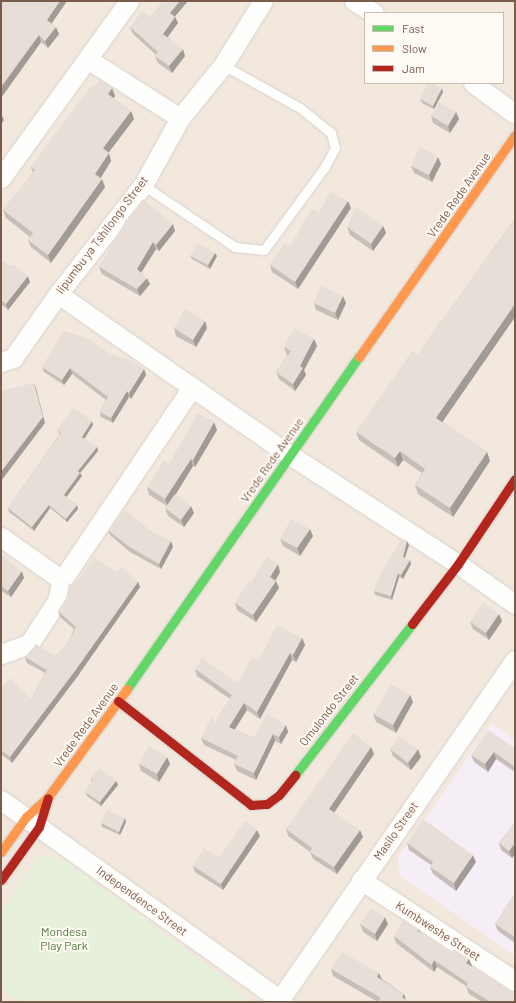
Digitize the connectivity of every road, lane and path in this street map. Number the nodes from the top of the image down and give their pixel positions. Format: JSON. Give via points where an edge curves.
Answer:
{"nodes":[{"id":1,"x":129,"y":1,"type":"edge"},
{"id":2,"x":263,"y":1,"type":"edge"},
{"id":3,"x":354,"y":1,"type":"edge"},
{"id":4,"x":372,"y":12,"type":"edge"},
{"id":5,"x":89,"y":60,"type":"junction"},
{"id":6,"x":223,"y":64,"type":"junction"},
{"id":7,"x":474,"y":84,"type":"edge"},
{"id":8,"x":515,"y":114,"type":"edge"},
{"id":9,"x":180,"y":118,"type":"junction"},
{"id":10,"x":515,"y":135,"type":"edge"},
{"id":11,"x":1,"y":178,"type":"edge"},
{"id":12,"x":143,"y":185,"type":"junction"},
{"id":13,"x":58,"y":294,"type":"junction"},
{"id":14,"x":1,"y":362,"type":"edge"},
{"id":15,"x":192,"y":387,"type":"junction"},
{"id":16,"x":290,"y":455,"type":"junction"},
{"id":17,"x":515,"y":479,"type":"edge"},
{"id":18,"x":1,"y":537,"type":"edge"},
{"id":19,"x":458,"y":564,"type":"junction"},
{"id":20,"x":62,"y":580,"type":"junction"},
{"id":21,"x":515,"y":604,"type":"edge"},
{"id":22,"x":1,"y":654,"type":"edge"},
{"id":23,"x":515,"y":660,"type":"edge"},
{"id":24,"x":118,"y":701,"type":"junction"},
{"id":25,"x":48,"y":797,"type":"junction"},
{"id":26,"x":1,"y":800,"type":"edge"},
{"id":27,"x":32,"y":822,"type":"junction"},
{"id":28,"x":1,"y":852,"type":"edge"},
{"id":29,"x":1,"y":880,"type":"edge"},
{"id":30,"x":361,"y":880,"type":"junction"},
{"id":31,"x":515,"y":981,"type":"edge"},
{"id":32,"x":280,"y":1001,"type":"edge"}],
"edges":[{"from":1,"to":5,"type":"street"},
{"from":2,"to":6,"type":"street","name":"Iipumbu ya Tshilongo Street"},
{"from":3,"to":4,"type":"street"},
{"from":5,"to":9,"type":"street"},
{"from":5,"to":11,"type":"street"},
{"from":6,"to":9,"type":"street","name":"Iipumbu ya Tshilongo Street"},
{"from":6,"to":12,"type":"lane","via":[[300,108],[331,133],[334,148],[324,168],[264,250],[235,247]]},
{"from":7,"to":8,"type":"street"},
{"from":9,"to":12,"type":"street","name":"Iipumbu ya Tshilongo Street"},
{"from":10,"to":16,"type":"street","name":"Vrede Rede Avenue"},
{"from":12,"to":13,"type":"street","name":"Iipumbu ya Tshilongo Street"},
{"from":13,"to":14,"type":"street","name":"Iipumbu ya Tshilongo Street","via":[[13,358]]},
{"from":13,"to":15,"type":"street"},
{"from":15,"to":16,"type":"street"},
{"from":15,"to":20,"type":"street"},
{"from":16,"to":19,"type":"street"},
{"from":16,"to":24,"type":"street","name":"Vrede Rede Avenue"},
{"from":17,"to":19,"type":"street","name":"Omulondo Street"},
{"from":18,"to":20,"type":"street"},
{"from":19,"to":21,"type":"street"},
{"from":19,"to":24,"type":"street","name":"Omulondo Street","via":[[279,795],[267,804],[252,804]]},
{"from":20,"to":22,"type":"street","via":[[57,601],[29,644]]},
{"from":23,"to":30,"type":"street","name":"Masilo Street"},
{"from":24,"to":25,"type":"street","name":"Vrede Rede Avenue"},
{"from":25,"to":27,"type":"street","name":"Vrede Rede Avenue"},
{"from":25,"to":27,"type":"street","name":"Vrede Rede Avenue"},
{"from":26,"to":27,"type":"street","name":"Independence Street"},
{"from":27,"to":28,"type":"street","name":"Vrede Rede Avenue"},
{"from":27,"to":29,"type":"street","name":"Vrede Rede Avenue"},
{"from":27,"to":32,"type":"street","name":"Independence Street"},
{"from":30,"to":31,"type":"street","name":"Kumbweshe Street"},
{"from":30,"to":32,"type":"street","name":"Masilo Street"}]}
